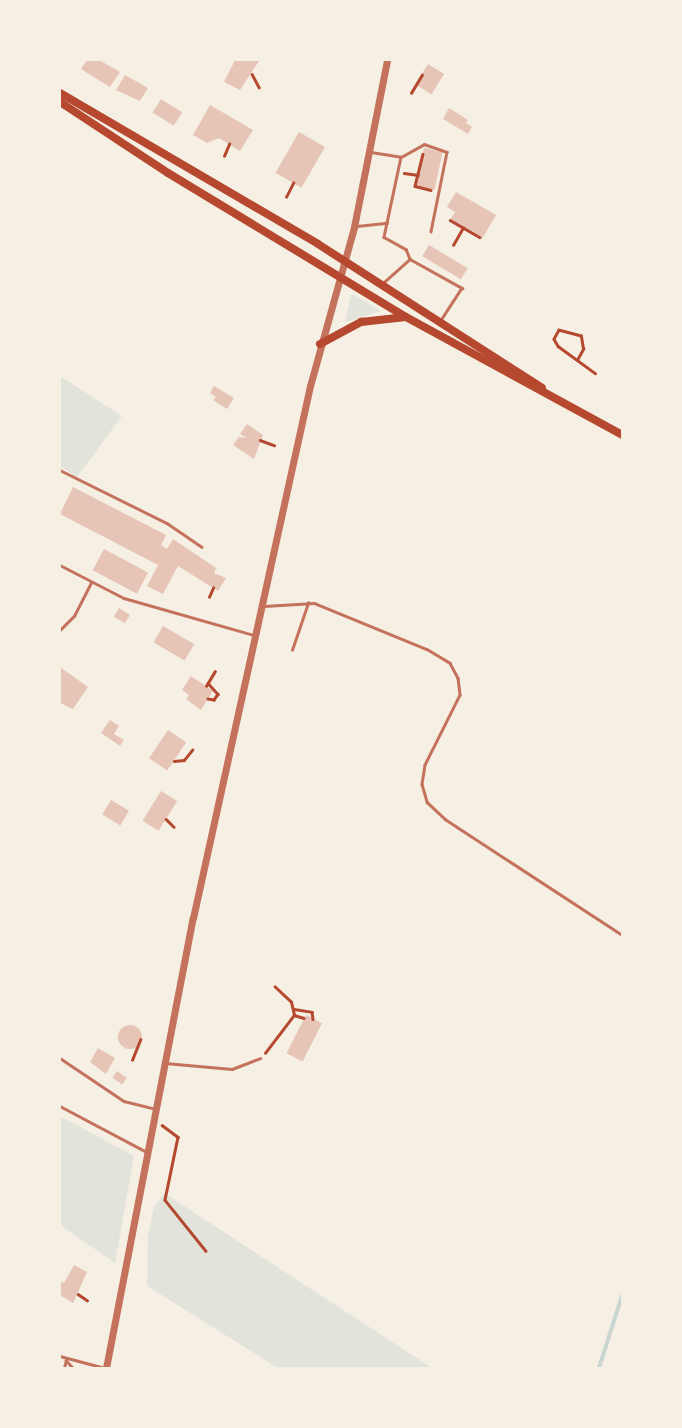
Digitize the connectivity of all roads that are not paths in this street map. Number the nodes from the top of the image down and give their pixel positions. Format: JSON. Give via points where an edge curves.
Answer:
{"nodes":[{"id":1,"x":387,"y":60,"type":"edge"},
{"id":2,"x":60,"y":93,"type":"edge"},
{"id":3,"x":60,"y":102,"type":"edge"},
{"id":4,"x":370,"y":152,"type":"junction"},
{"id":5,"x":401,"y":157,"type":"junction"},
{"id":6,"x":387,"y":223,"type":"junction"},
{"id":7,"x":354,"y":227,"type":"junction"},
{"id":8,"x":430,"y":231,"type":"dead end"},
{"id":9,"x":410,"y":259,"type":"junction"},
{"id":10,"x":344,"y":262,"type":"junction"},
{"id":11,"x":339,"y":275,"type":"junction"},
{"id":12,"x":379,"y":286,"type":"junction"},
{"id":13,"x":406,"y":317,"type":"junction"},
{"id":14,"x":440,"y":323,"type":"junction"},
{"id":15,"x":320,"y":344,"type":"junction"},
{"id":16,"x":574,"y":409,"type":"junction"},
{"id":17,"x":622,"y":435,"type":"edge"},
{"id":18,"x":60,"y":470,"type":"edge"},
{"id":19,"x":202,"y":547,"type":"dead end"},
{"id":20,"x":60,"y":565,"type":"edge"},
{"id":21,"x":91,"y":583,"type":"junction"},
{"id":22,"x":308,"y":603,"type":"junction"},
{"id":23,"x":264,"y":606,"type":"junction"},
{"id":24,"x":60,"y":630,"type":"edge"},
{"id":25,"x":257,"y":636,"type":"junction"},
{"id":26,"x":292,"y":650,"type":"dead end"},
{"id":27,"x":622,"y":935,"type":"edge"},
{"id":28,"x":60,"y":1058,"type":"edge"},
{"id":29,"x":260,"y":1058,"type":"road end"},
{"id":30,"x":164,"y":1063,"type":"junction"},
{"id":31,"x":60,"y":1106,"type":"edge"},
{"id":32,"x":155,"y":1109,"type":"junction"},
{"id":33,"x":147,"y":1152,"type":"junction"},
{"id":34,"x":60,"y":1356,"type":"edge"},
{"id":35,"x":66,"y":1360,"type":"junction"},
{"id":36,"x":64,"y":1368,"type":"edge"},
{"id":37,"x":73,"y":1368,"type":"edge"},
{"id":38,"x":105,"y":1368,"type":"edge"}],
"edges":[{"from":1,"to":4,"type":"street"},
{"from":2,"to":10,"type":"main road"},
{"from":3,"to":11,"type":"main road"},
{"from":4,"to":5,"type":"lane"},
{"from":4,"to":7,"type":"street"},
{"from":5,"to":6,"type":"lane"},
{"from":5,"to":8,"type":"lane","via":[[424,144],[447,152]]},
{"from":6,"to":7,"type":"lane"},
{"from":6,"to":9,"type":"lane","via":[[384,237],[405,249]]},
{"from":7,"to":10,"type":"street"},
{"from":9,"to":12,"type":"lane"},
{"from":9,"to":14,"type":"lane","via":[[462,288]]},
{"from":10,"to":11,"type":"street"},
{"from":10,"to":12,"type":"main road"},
{"from":11,"to":13,"type":"main road"},
{"from":11,"to":15,"type":"street"},
{"from":12,"to":14,"type":"main road"},
{"from":13,"to":15,"type":"main road","via":[[365,321]]},
{"from":13,"to":16,"type":"main road"},
{"from":14,"to":16,"type":"main road"},
{"from":15,"to":23,"type":"street"},
{"from":16,"to":17,"type":"main road"},
{"from":18,"to":19,"type":"lane","via":[[167,523]]},
{"from":20,"to":21,"type":"lane"},
{"from":21,"to":24,"type":"lane","via":[[74,617]]},
{"from":21,"to":25,"type":"lane","via":[[162,610]]},
{"from":22,"to":23,"type":"lane"},
{"from":22,"to":26,"type":"lane"},
{"from":22,"to":27,"type":"lane","via":[[345,613],[450,663],[460,695],[425,765],[422,784],[428,802],[445,819]]},
{"from":23,"to":25,"type":"street"},
{"from":25,"to":30,"type":"street"},
{"from":28,"to":32,"type":"lane","via":[[124,1101]]},
{"from":29,"to":30,"type":"lane","via":[[232,1069]]},
{"from":30,"to":32,"type":"street"},
{"from":31,"to":33,"type":"lane"},
{"from":32,"to":33,"type":"street"},
{"from":33,"to":38,"type":"street"},
{"from":34,"to":35,"type":"lane"},
{"from":35,"to":36,"type":"lane"},
{"from":35,"to":37,"type":"lane"},
{"from":35,"to":38,"type":"lane"}]}
